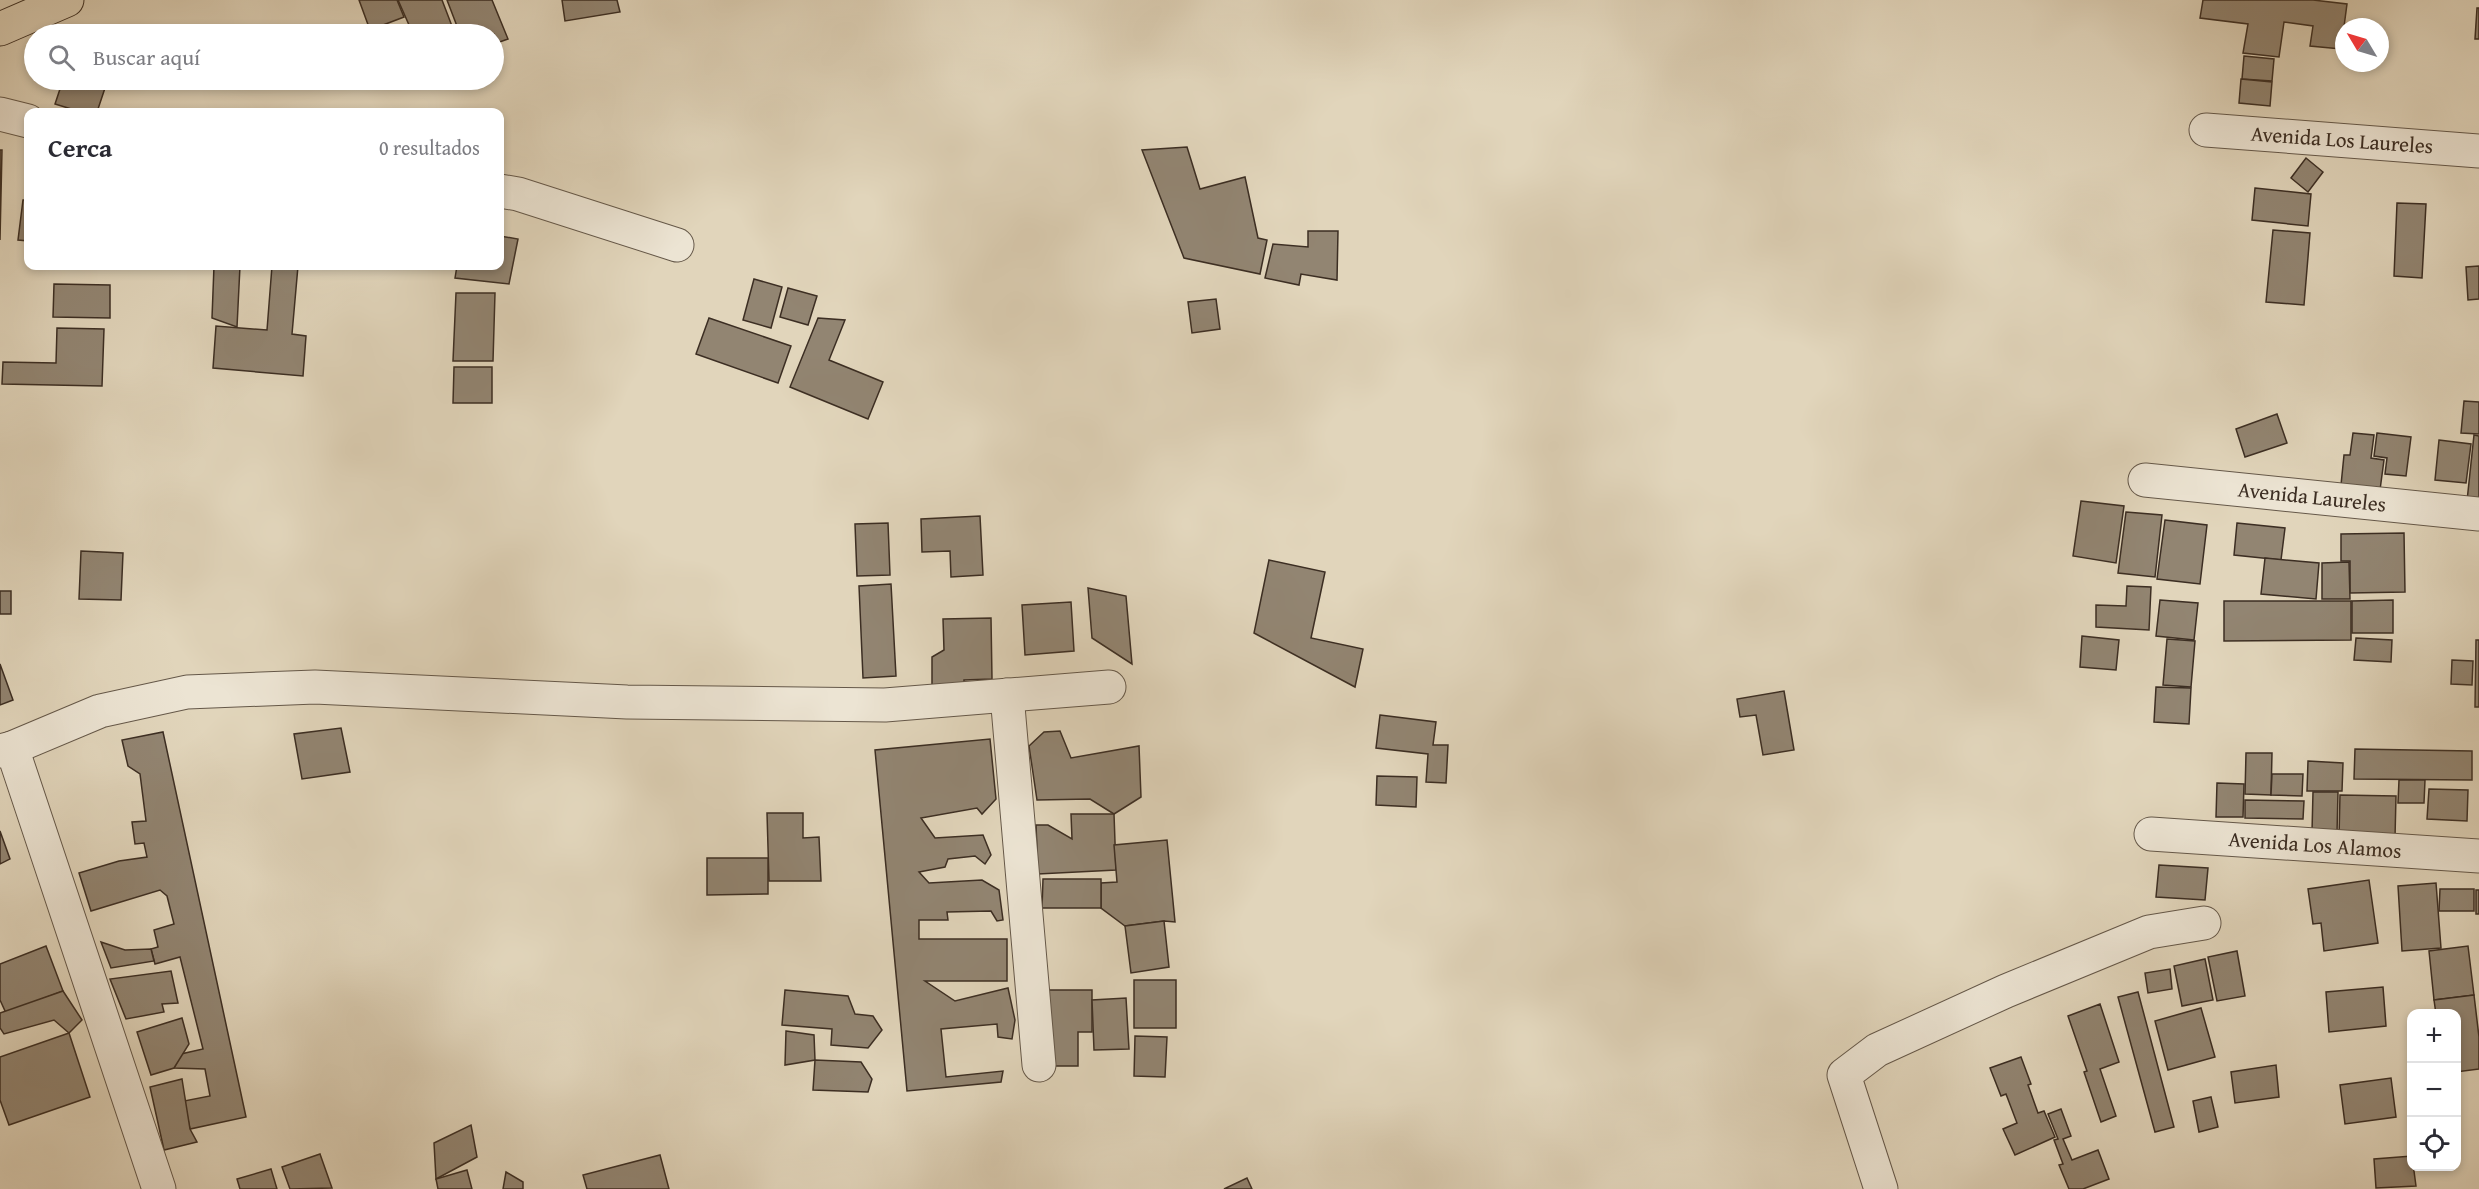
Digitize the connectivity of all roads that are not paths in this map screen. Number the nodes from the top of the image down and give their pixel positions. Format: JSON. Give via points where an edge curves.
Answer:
{"nodes":[{"id":1,"x":67,"y":0,"type":"edge"},
{"id":2,"x":0,"y":29,"type":"edge"},
{"id":3,"x":0,"y":114,"type":"edge"},
{"id":4,"x":24,"y":120,"type":"edge"},
{"id":5,"x":2206,"y":130,"type":"dead end"},
{"id":6,"x":2479,"y":151,"type":"edge"},
{"id":7,"x":504,"y":192,"type":"edge"},
{"id":8,"x":677,"y":245,"type":"dead end"},
{"id":9,"x":2145,"y":480,"type":"dead end"},
{"id":10,"x":2479,"y":514,"type":"edge"},
{"id":11,"x":1109,"y":687,"type":"dead end"},
{"id":12,"x":1008,"y":695,"type":"junction"},
{"id":13,"x":6,"y":750,"type":"edge"},
{"id":14,"x":2151,"y":834,"type":"dead end"},
{"id":15,"x":2479,"y":856,"type":"edge"},
{"id":16,"x":2204,"y":923,"type":"dead end"},
{"id":17,"x":1039,"y":1065,"type":"dead end"},
{"id":18,"x":159,"y":1189,"type":"edge"},
{"id":19,"x":1881,"y":1189,"type":"edge"}],
"edges":[{"from":1,"to":2,"type":"highway"},
{"from":3,"to":4,"type":"street"},
{"from":5,"to":6,"type":"street","name":"Avenida Los Laureles"},
{"from":7,"to":8,"type":"street"},
{"from":9,"to":10,"type":"street","name":"Avenida Laureles"},
{"from":11,"to":12,"type":"street"},
{"from":12,"to":13,"type":"street","via":[[885,705],[627,702],[315,687],[187,692],[100,711]]},
{"from":12,"to":17,"type":"street"},
{"from":13,"to":18,"type":"street"},
{"from":14,"to":15,"type":"street","name":"Avenida Los Alamos"},
{"from":16,"to":19,"type":"street","via":[[2149,932],[2006,991],[1877,1050],[1844,1075]]}]}
